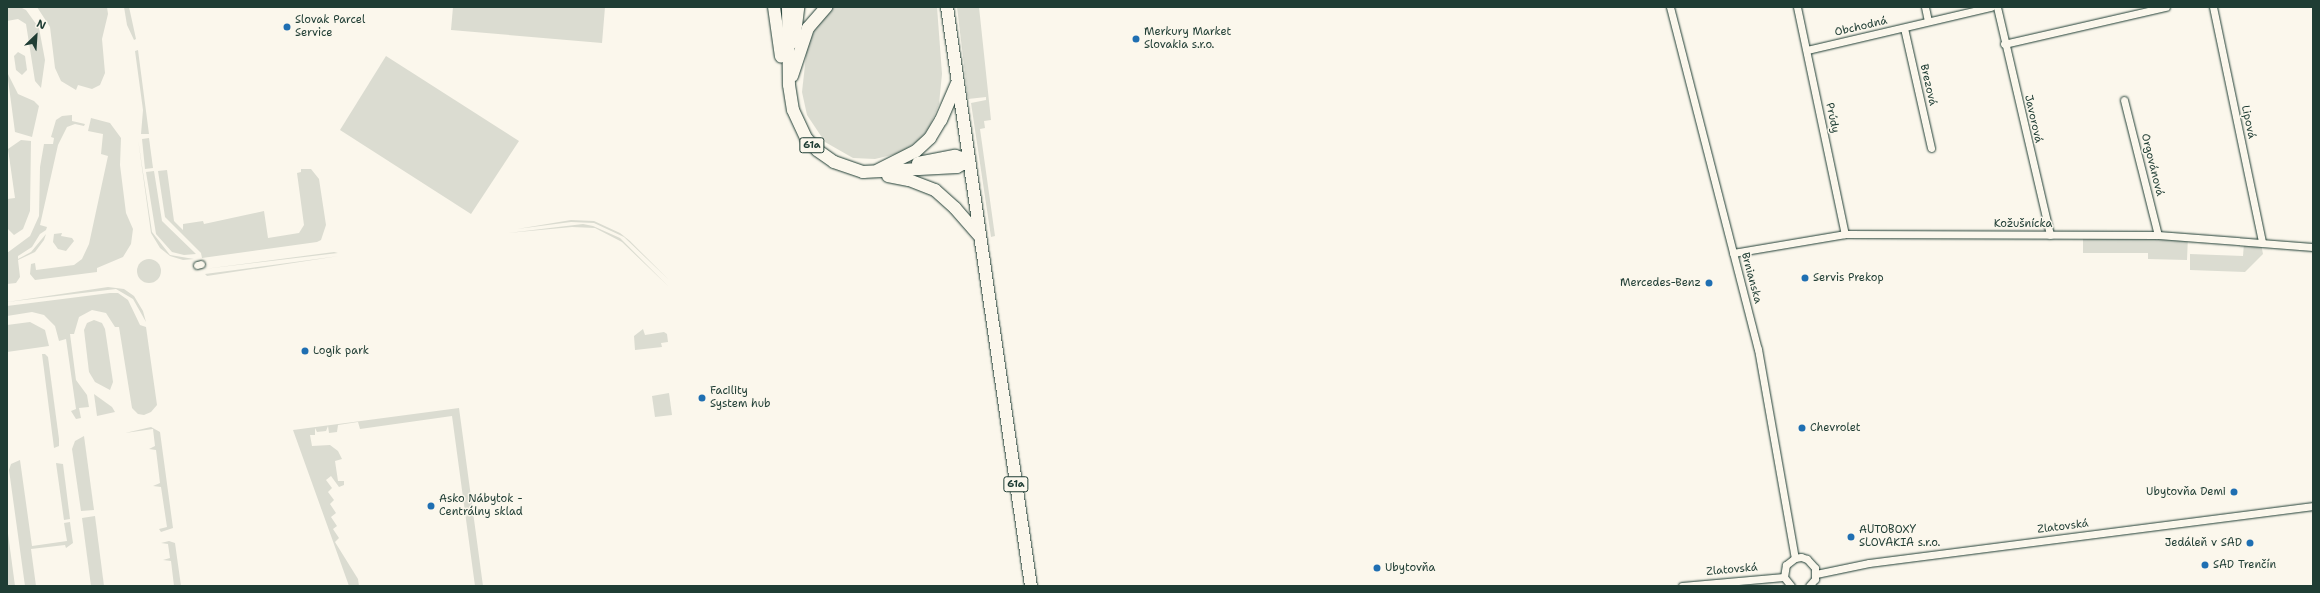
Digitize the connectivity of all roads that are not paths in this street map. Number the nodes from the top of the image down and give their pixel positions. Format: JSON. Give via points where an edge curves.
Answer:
{"nodes":[{"id":1,"x":774,"y":7,"type":"edge"},
{"id":2,"x":788,"y":7,"type":"edge"},
{"id":3,"x":798,"y":7,"type":"edge"},
{"id":4,"x":826,"y":7,"type":"edge"},
{"id":5,"x":947,"y":7,"type":"edge"},
{"id":6,"x":1670,"y":7,"type":"edge"},
{"id":7,"x":1797,"y":7,"type":"edge"},
{"id":8,"x":1925,"y":7,"type":"edge"},
{"id":9,"x":1991,"y":7,"type":"edge"},
{"id":10,"x":1997,"y":7,"type":"edge"},
{"id":11,"x":2166,"y":7,"type":"edge"},
{"id":12,"x":2213,"y":7,"type":"edge"},
{"id":13,"x":1928,"y":21,"type":"junction"},
{"id":14,"x":1904,"y":28,"type":"junction"},
{"id":15,"x":2004,"y":44,"type":"junction"},
{"id":16,"x":1806,"y":50,"type":"junction"},
{"id":17,"x":957,"y":83,"type":"junction"},
{"id":18,"x":789,"y":85,"type":"junction"},
{"id":19,"x":2124,"y":100,"type":"dead end"},
{"id":20,"x":1931,"y":148,"type":"dead end"},
{"id":21,"x":969,"y":160,"type":"junction"},
{"id":22,"x":871,"y":173,"type":"junction"},
{"id":23,"x":1845,"y":234,"type":"junction"},
{"id":24,"x":2050,"y":235,"type":"junction"},
{"id":25,"x":2158,"y":235,"type":"junction"},
{"id":26,"x":979,"y":236,"type":"junction"},
{"id":27,"x":2262,"y":242,"type":"junction"},
{"id":28,"x":2313,"y":247,"type":"edge"},
{"id":29,"x":1733,"y":253,"type":"junction"},
{"id":30,"x":2313,"y":506,"type":"edge"},
{"id":31,"x":1795,"y":558,"type":"junction"},
{"id":32,"x":1816,"y":574,"type":"junction"},
{"id":33,"x":1784,"y":577,"type":"junction"},
{"id":34,"x":1031,"y":586,"type":"edge"},
{"id":35,"x":1682,"y":586,"type":"edge"},
{"id":36,"x":1791,"y":586,"type":"edge"},
{"id":37,"x":1809,"y":586,"type":"edge"}],
"edges":[{"from":1,"to":18,"type":"main road","number":"61a"},
{"from":2,"to":18,"type":"main road","number":"61a"},
{"from":3,"to":18,"type":"main road","number":"61a"},
{"from":4,"to":18,"type":"main road","number":"61a","via":[[808,28]]},
{"from":5,"to":17,"type":"main road","number":"61a"},
{"from":6,"to":29,"type":"street","name":"Brnianska"},
{"from":7,"to":16,"type":"street","name":"Prúdy"},
{"from":8,"to":13,"type":"street"},
{"from":9,"to":13,"type":"street","name":"Obchodná"},
{"from":10,"to":15,"type":"street","name":"Javorová"},
{"from":11,"to":15,"type":"street"},
{"from":12,"to":27,"type":"street","name":"Lipová"},
{"from":13,"to":14,"type":"street","name":"Obchodná"},
{"from":14,"to":16,"type":"street","name":"Obchodná"},
{"from":14,"to":20,"type":"street","name":"Brezová"},
{"from":15,"to":24,"type":"street","name":"Javorová"},
{"from":16,"to":23,"type":"street","name":"Prúdy"},
{"from":17,"to":21,"type":"main road","number":"61a"},
{"from":17,"to":22,"type":"main road","via":[[930,138],[908,156]]},
{"from":18,"to":22,"type":"main road","number":"61a","via":[[796,120],[812,144],[843,167]]},
{"from":19,"to":25,"type":"street","name":"Orgovánová"},
{"from":21,"to":22,"type":"main road","number":"61a","via":[[955,156]]},
{"from":21,"to":26,"type":"main road","number":"61a"},
{"from":22,"to":26,"type":"main road","number":"61a","via":[[909,180],[935,190],[955,208]]},
{"from":23,"to":24,"type":"street","name":"Kožušnícka"},
{"from":23,"to":29,"type":"street","name":"Kožušnícka"},
{"from":24,"to":25,"type":"street","name":"Kožušnícka"},
{"from":25,"to":27,"type":"street","name":"Kožušnícka"},
{"from":26,"to":34,"type":"main road","number":"61a"},
{"from":27,"to":28,"type":"street","name":"Kožušnícka"},
{"from":29,"to":31,"type":"street","name":"Brnianska","via":[[1758,349]]},
{"from":30,"to":32,"type":"street","name":"Zlatovská","via":[[1869,563]]},
{"from":31,"to":32,"type":"street","via":[[1807,559],[1815,568]]},
{"from":31,"to":33,"type":"street","via":[[1786,565]]},
{"from":32,"to":37,"type":"street"},
{"from":33,"to":35,"type":"street","name":"Zlatovská"},
{"from":33,"to":36,"type":"street"}]}
